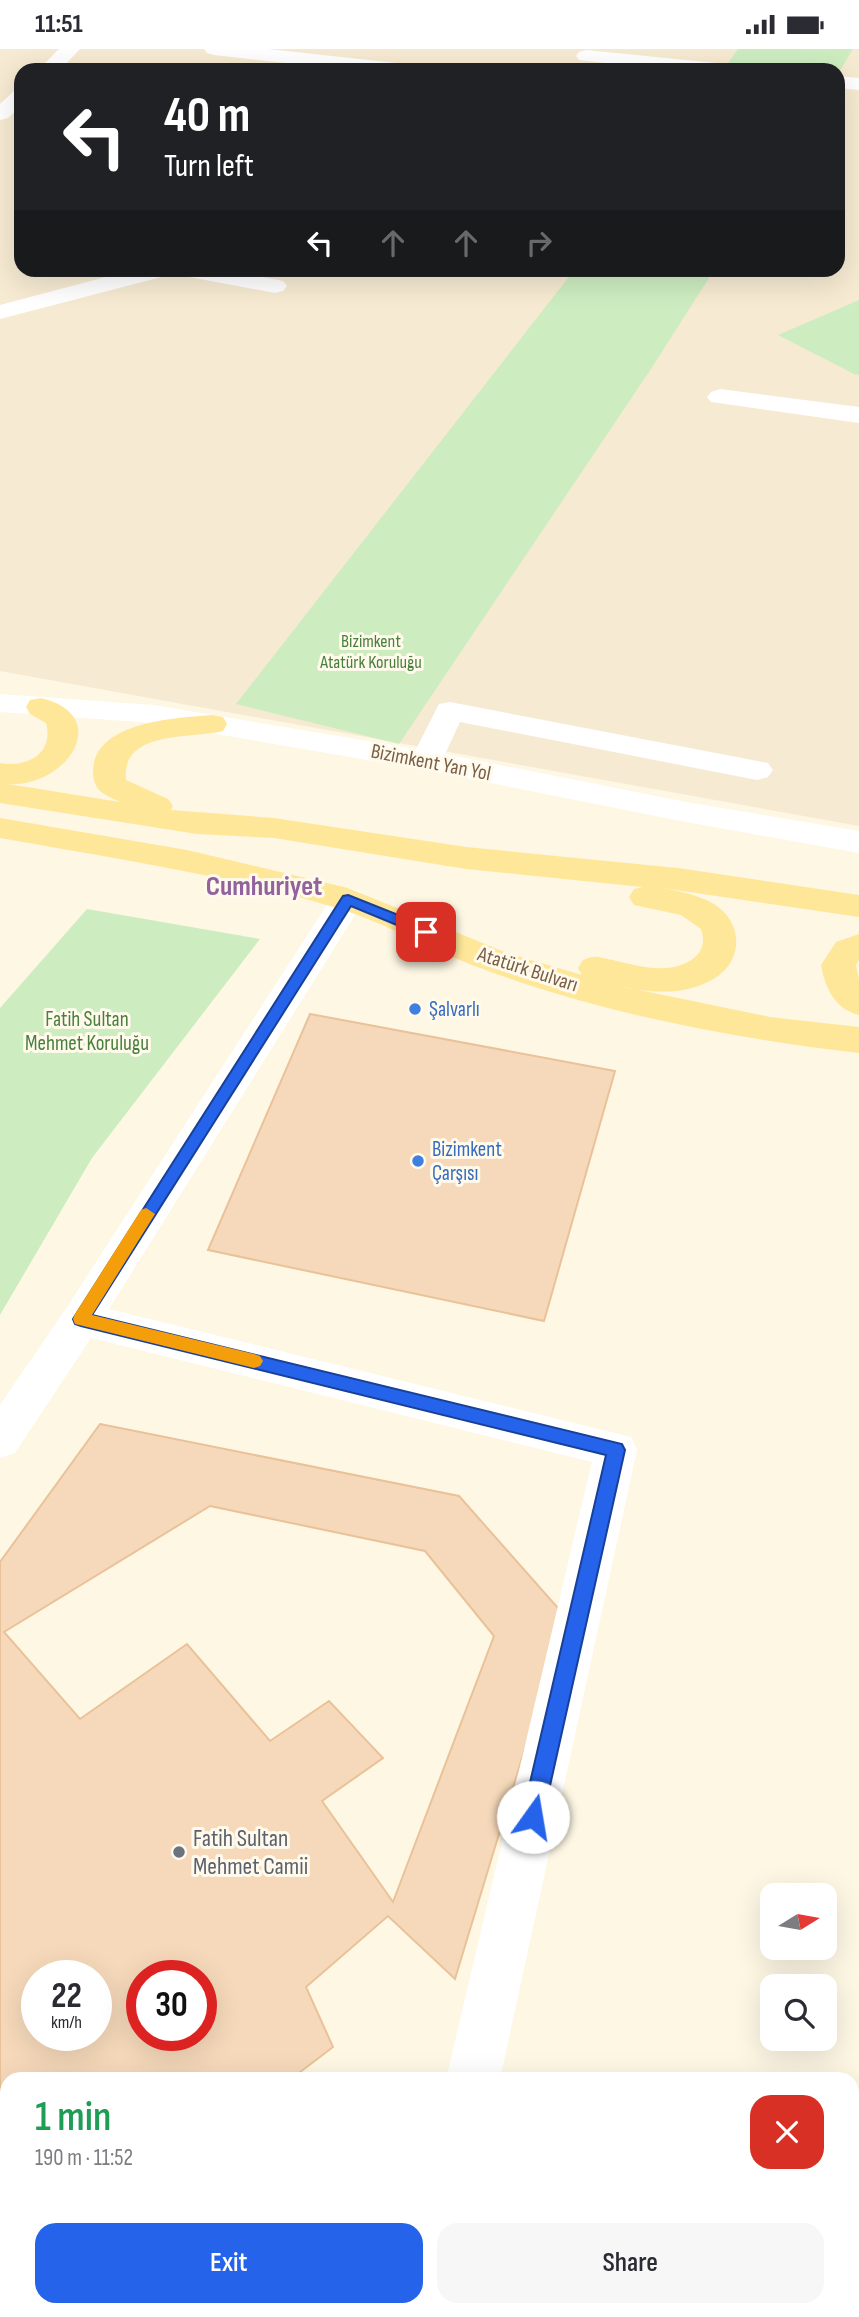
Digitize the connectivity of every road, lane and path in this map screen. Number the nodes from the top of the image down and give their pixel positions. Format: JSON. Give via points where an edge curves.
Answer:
{"nodes":[{"id":1,"x":70,"y":49,"type":"edge"},
{"id":2,"x":214,"y":49,"type":"edge"},
{"id":3,"x":586,"y":56,"type":"dead end"},
{"id":4,"x":55,"y":63,"type":"edge"},
{"id":5,"x":341,"y":63,"type":"edge"},
{"id":6,"x":652,"y":63,"type":"edge"},
{"id":7,"x":14,"y":102,"type":"edge"},
{"id":8,"x":1,"y":114,"type":"edge"},
{"id":9,"x":134,"y":277,"type":"edge"},
{"id":10,"x":225,"y":277,"type":"edge"},
{"id":11,"x":275,"y":286,"type":"dead end"},
{"id":12,"x":0,"y":312,"type":"edge"},
{"id":13,"x":720,"y":397,"type":"dead end"},
{"id":14,"x":859,"y":415,"type":"edge"},
{"id":15,"x":0,"y":703,"type":"edge"},
{"id":16,"x":41,"y":707,"type":"junction"},
{"id":17,"x":212,"y":724,"type":"junction"},
{"id":18,"x":426,"y":760,"type":"junction"},
{"id":19,"x":757,"y":770,"type":"dead end"},
{"id":20,"x":0,"y":773,"type":"edge"},
{"id":21,"x":0,"y":793,"type":"edge"},
{"id":22,"x":197,"y":824,"type":"junction"},
{"id":23,"x":0,"y":828,"type":"edge"},
{"id":24,"x":859,"y":842,"type":"edge"},
{"id":25,"x":466,"y":858,"type":"junction"},
{"id":26,"x":364,"y":906,"type":"junction"},
{"id":27,"x":859,"y":906,"type":"edge"},
{"id":28,"x":859,"y":946,"type":"edge"},
{"id":29,"x":859,"y":1003,"type":"edge"},
{"id":30,"x":859,"y":1040,"type":"edge"},
{"id":31,"x":81,"y":1319,"type":"junction"},
{"id":32,"x":0,"y":1440,"type":"edge"},
{"id":33,"x":475,"y":2072,"type":"edge"}],
"edges":[{"from":1,"to":4,"type":"street"},
{"from":2,"to":5,"type":"street"},
{"from":3,"to":6,"type":"street"},
{"from":7,"to":8,"type":"street"},
{"from":9,"to":12,"type":"street"},
{"from":10,"to":11,"type":"street"},
{"from":13,"to":14,"type":"street"},
{"from":15,"to":16,"type":"street","name":"Bizimkent Yan Yol"},
{"from":16,"to":17,"type":"street","name":"Bizimkent Yan Yol","via":[[153,713]]},
{"from":16,"to":20,"type":"main road","via":[[56,715],[63,727],[55,754],[33,772]]},
{"from":17,"to":18,"type":"street","name":"Bizimkent Yan Yol"},
{"from":17,"to":22,"type":"main road","via":[[146,732],[120,747],[109,764],[110,785]]},
{"from":18,"to":19,"type":"street","via":[[450,711]]},
{"from":18,"to":24,"type":"street","name":"Bizimkent Yan Yol"},
{"from":21,"to":22,"type":"main road"},
{"from":22,"to":25,"type":"main road","via":[[274,828]]},
{"from":23,"to":26,"type":"main road","name":"Atatürk Bulvarı","via":[[187,861]]},
{"from":25,"to":26,"type":"main road","via":[[571,885],[681,902],[714,922],[720,951],[709,966],[691,975],[629,977],[476,932]]},
{"from":25,"to":27,"type":"main road","via":[[677,879]]},
{"from":26,"to":30,"type":"main road","name":"Atatürk Bulvarı","via":[[495,961],[636,1004],[770,1030]]},
{"from":26,"to":31,"type":"street"},
{"from":28,"to":29,"type":"main road","via":[[848,950],[838,965],[842,984]]},
{"from":31,"to":32,"type":"street"},
{"from":31,"to":33,"type":"street","via":[[616,1450]]}]}
